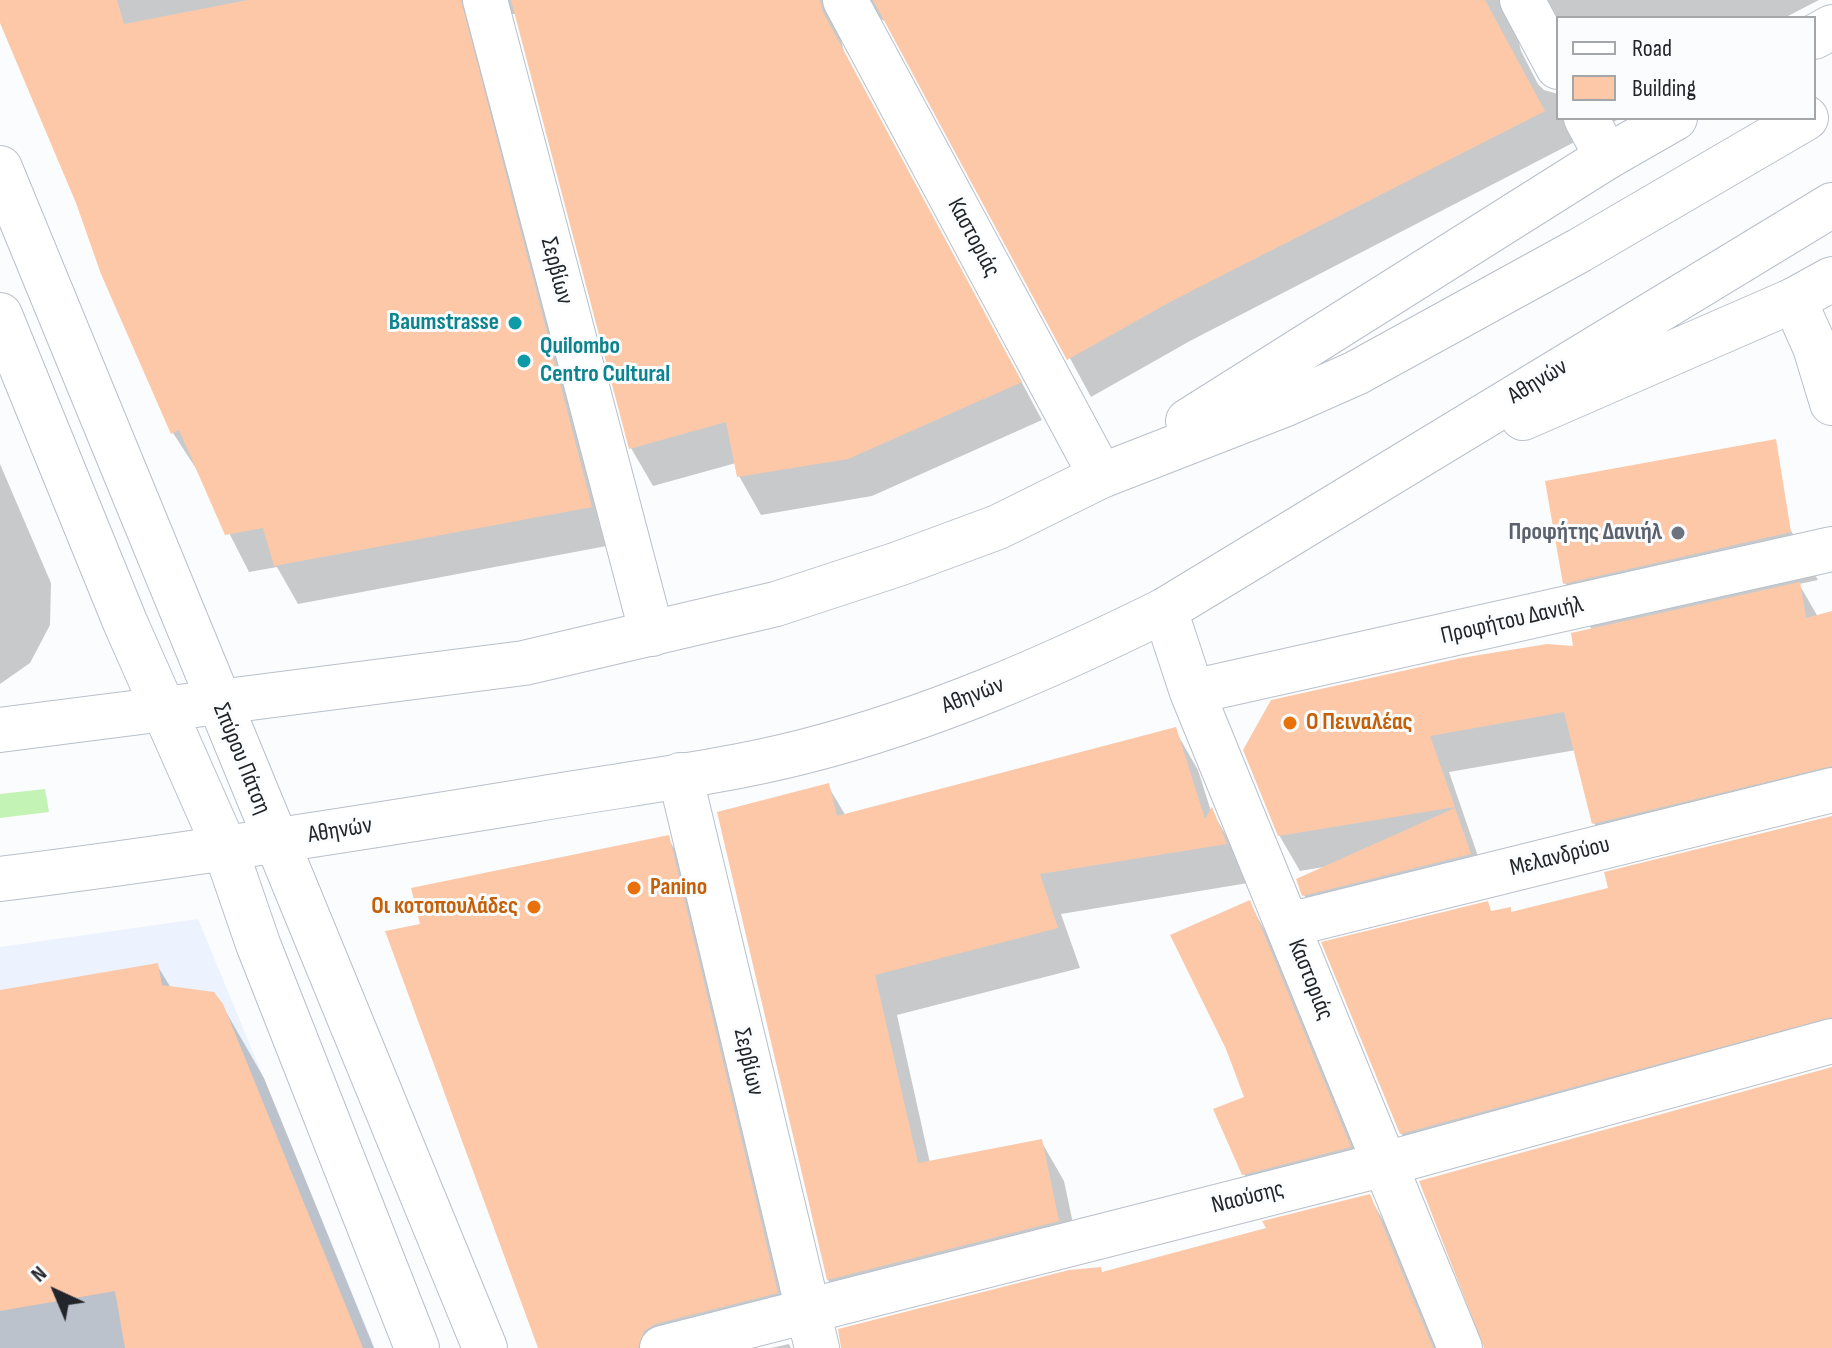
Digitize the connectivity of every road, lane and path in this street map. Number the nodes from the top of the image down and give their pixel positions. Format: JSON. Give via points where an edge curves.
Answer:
{"nodes":[{"id":1,"x":485,"y":0,"type":"edge"},
{"id":2,"x":845,"y":0,"type":"edge"},
{"id":3,"x":1522,"y":0,"type":"edge"},
{"id":4,"x":1556,"y":63,"type":"edge"},
{"id":5,"x":1587,"y":120,"type":"edge"},
{"id":6,"x":1672,"y":120,"type":"edge"},
{"id":7,"x":1803,"y":120,"type":"edge"},
{"id":8,"x":1607,"y":157,"type":"junction"},
{"id":9,"x":0,"y":168,"type":"edge"},
{"id":10,"x":1832,"y":205,"type":"edge"},
{"id":11,"x":1832,"y":279,"type":"edge"},
{"id":12,"x":1794,"y":300,"type":"junction"},
{"id":13,"x":0,"y":315,"type":"edge"},
{"id":14,"x":1832,"y":403,"type":"edge"},
{"id":15,"x":1101,"y":476,"type":"junction"},
{"id":16,"x":1371,"y":484,"type":"junction"},
{"id":17,"x":1832,"y":549,"type":"edge"},
{"id":18,"x":1165,"y":610,"type":"junction"},
{"id":19,"x":652,"y":634,"type":"junction"},
{"id":20,"x":1192,"y":692,"type":"junction"},
{"id":21,"x":219,"y":701,"type":"junction"},
{"id":22,"x":166,"y":708,"type":"junction"},
{"id":23,"x":0,"y":730,"type":"edge"},
{"id":24,"x":680,"y":775,"type":"junction"},
{"id":25,"x":1832,"y":790,"type":"edge"},
{"id":26,"x":274,"y":841,"type":"junction"},
{"id":27,"x":225,"y":848,"type":"junction"},
{"id":28,"x":0,"y":879,"type":"edge"},
{"id":29,"x":1288,"y":925,"type":"junction"},
{"id":30,"x":1832,"y":1041,"type":"edge"},
{"id":31,"x":1385,"y":1164,"type":"junction"},
{"id":32,"x":812,"y":1329,"type":"edge"},
{"id":33,"x":417,"y":1348,"type":"edge"},
{"id":34,"x":485,"y":1348,"type":"edge"},
{"id":35,"x":662,"y":1348,"type":"edge"},
{"id":36,"x":1460,"y":1348,"type":"edge"}],
"edges":[{"from":1,"to":19,"type":"main road","name":"Σερβίων"},
{"from":2,"to":15,"type":"main road","name":"Καστοριάς"},
{"from":3,"to":4,"type":"main road"},
{"from":5,"to":8,"type":"main road"},
{"from":6,"to":8,"type":"main road"},
{"from":7,"to":15,"type":"main road","via":[[1356,373]]},
{"from":8,"to":15,"type":"main road"},
{"from":9,"to":21,"type":"main road","name":"Σπύρου Πάτση"},
{"from":10,"to":16,"type":"main road","name":"Αθηνών"},
{"from":11,"to":12,"type":"main road"},
{"from":12,"to":14,"type":"main road"},
{"from":12,"to":16,"type":"main road"},
{"from":13,"to":22,"type":"main road","name":"Σπύρου Πάτση","via":[[125,622]]},
{"from":15,"to":19,"type":"main road","via":[[998,527],[898,564],[776,604]]},
{"from":16,"to":18,"type":"main road","name":"Αθηνών"},
{"from":17,"to":20,"type":"main road","name":"Προφήτου Δανιήλ"},
{"from":18,"to":20,"type":"main road","name":"Καστοριάς"},
{"from":18,"to":24,"type":"main road","name":"Αθηνών","via":[[1052,666],[939,709],[806,751]]},
{"from":19,"to":21,"type":"main road","via":[[524,663]]},
{"from":20,"to":29,"type":"main road","name":"Καστοριάς"},
{"from":21,"to":22,"type":"main road"},
{"from":21,"to":26,"type":"main road","name":"Σπύρου Πάτση"},
{"from":22,"to":23,"type":"main road"},
{"from":22,"to":27,"type":"main road","name":"Σπύρου Πάτση"},
{"from":24,"to":26,"type":"main road","name":"Αθηνών"},
{"from":24,"to":32,"type":"main road","name":"Σερβίων"},
{"from":25,"to":29,"type":"main road","name":"Μελανδρύου"},
{"from":26,"to":27,"type":"main road","name":"Αθηνών"},
{"from":26,"to":34,"type":"main road","name":"Σπύρου Πάτση"},
{"from":27,"to":28,"type":"main road","name":"Αθηνών"},
{"from":27,"to":33,"type":"main road","name":"Σπύρου Πάτση"},
{"from":29,"to":31,"type":"main road","name":"Καστοριάς"},
{"from":30,"to":31,"type":"main road","name":"Ναούσης"},
{"from":31,"to":32,"type":"main road","name":"Ναούσης"},
{"from":31,"to":36,"type":"main road","name":"Καστοριάς"},
{"from":32,"to":35,"type":"main road","name":"Ναούσης"}]}
